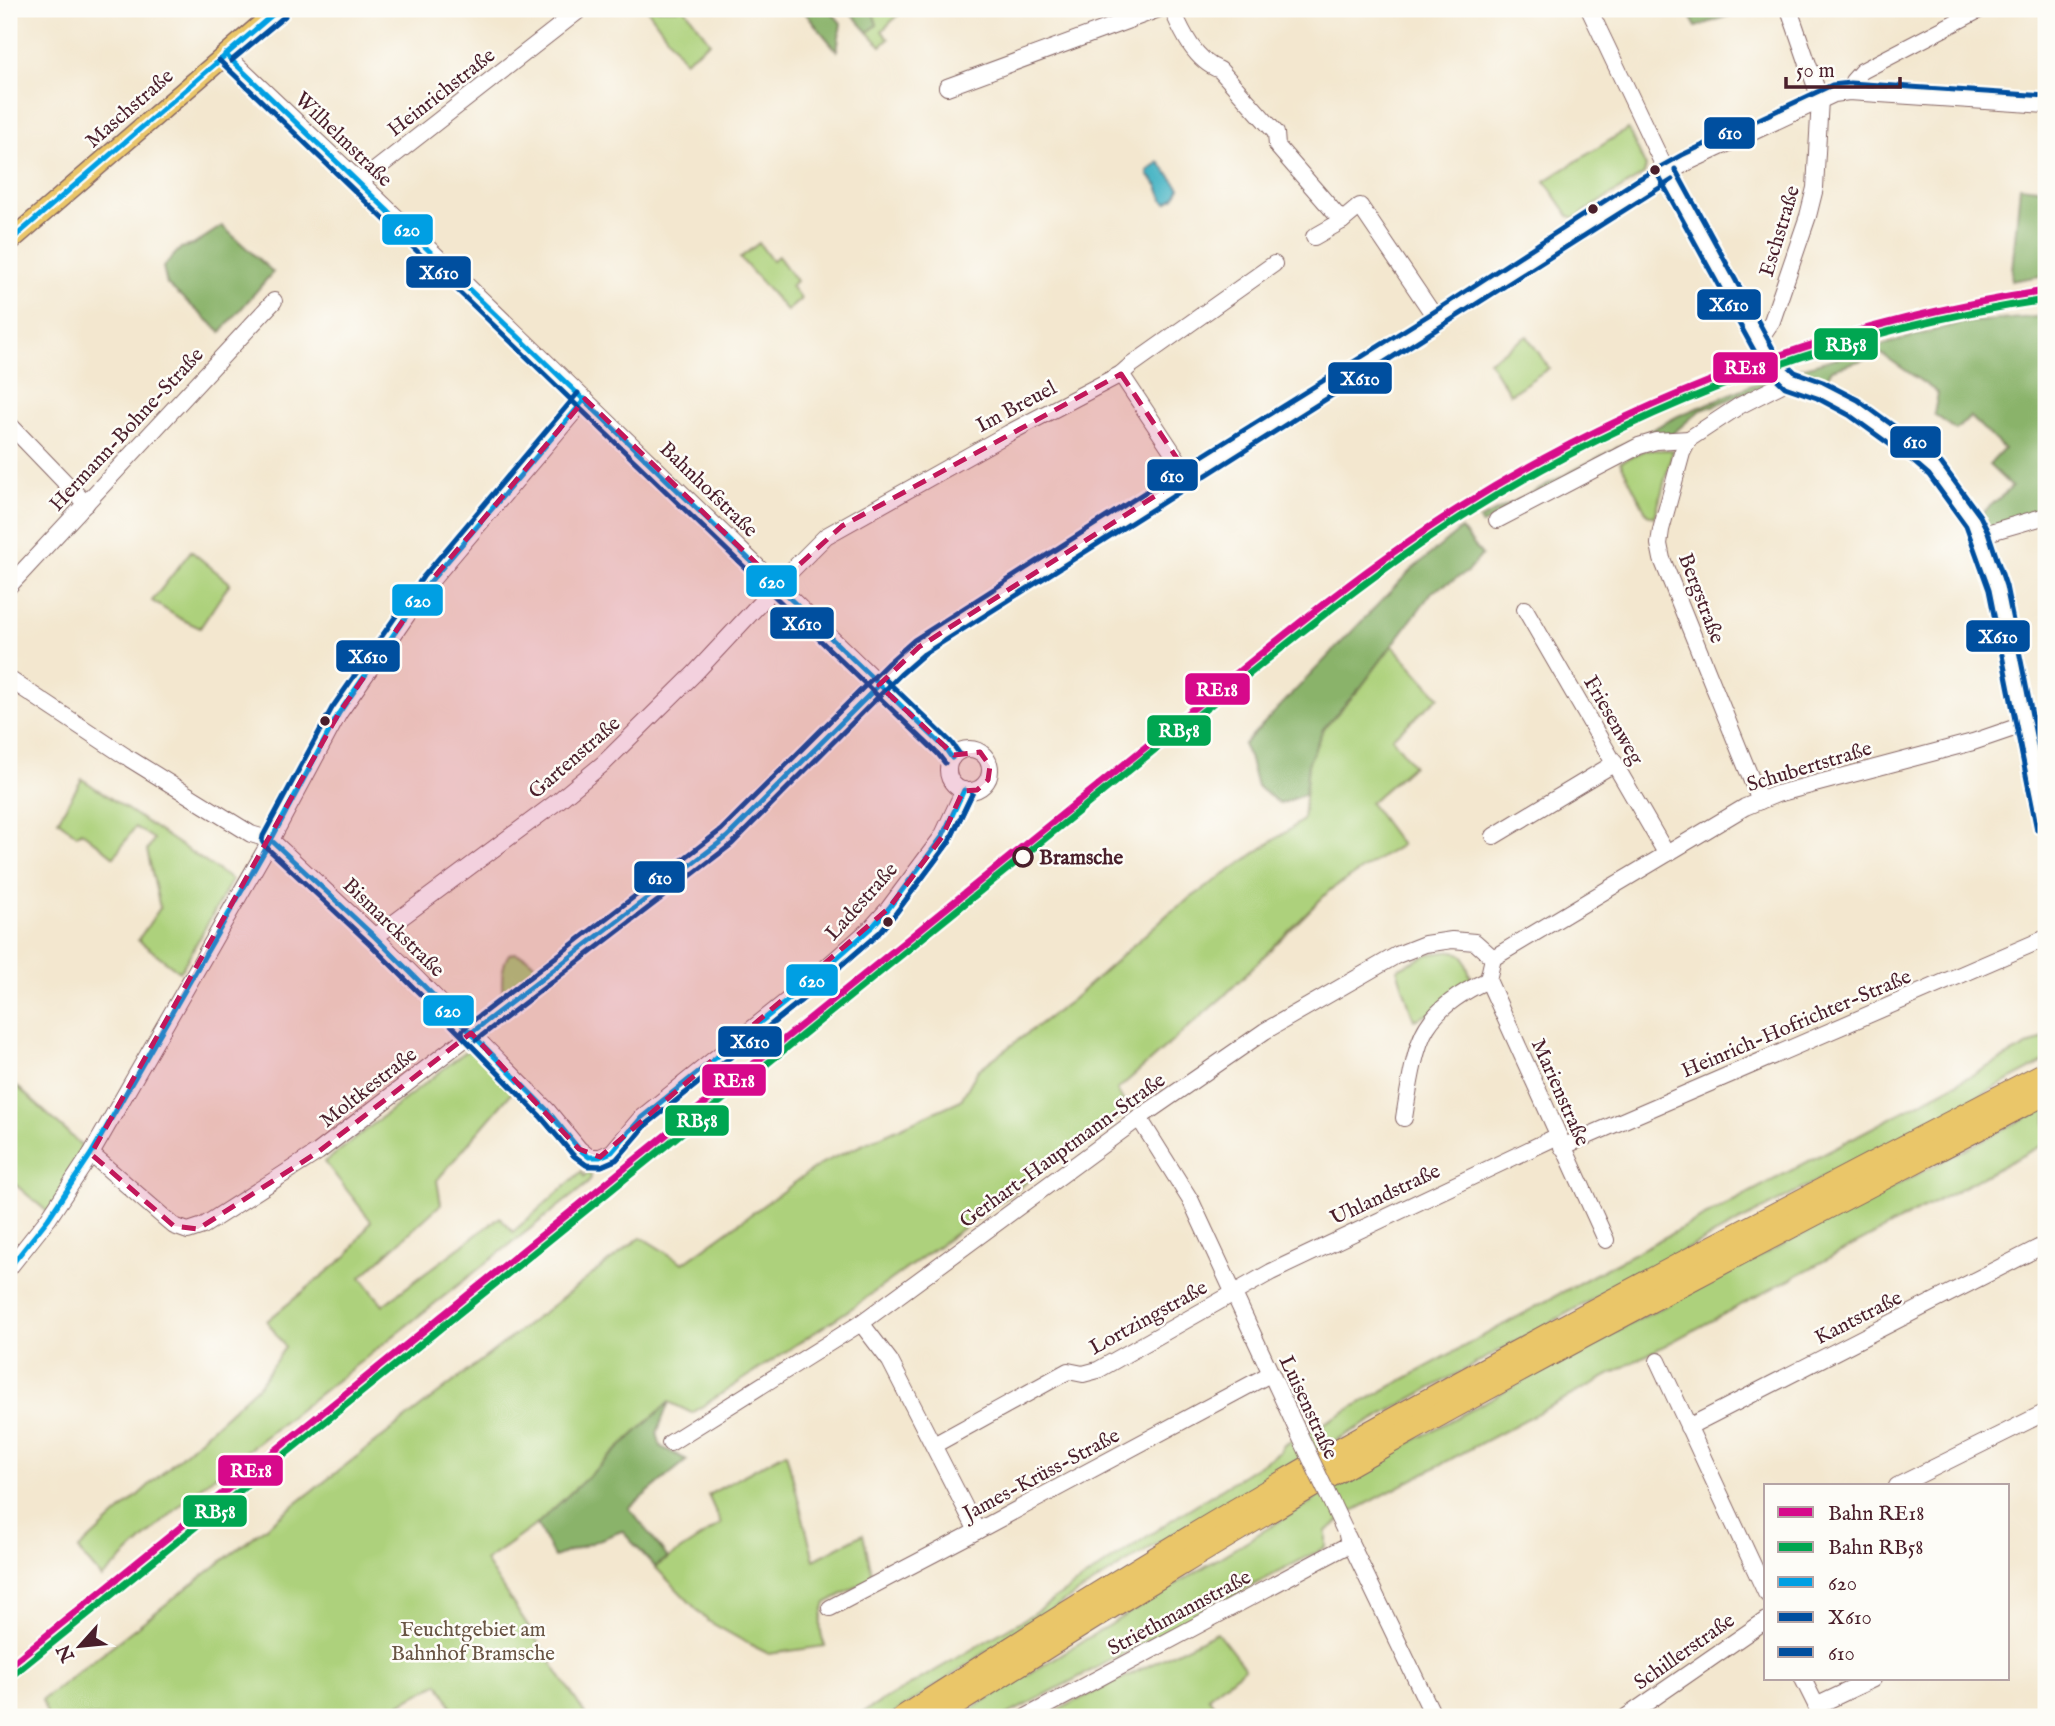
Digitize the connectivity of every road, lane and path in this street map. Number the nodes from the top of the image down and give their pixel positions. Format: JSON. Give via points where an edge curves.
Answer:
{"nodes":[{"id":1,"x":279,"y":9,"type":"edge"},
{"id":2,"x":581,"y":9,"type":"edge"},
{"id":3,"x":1159,"y":9,"type":"edge"},
{"id":4,"x":1172,"y":9,"type":"edge"},
{"id":5,"x":1589,"y":9,"type":"edge"},
{"id":6,"x":1789,"y":9,"type":"edge"},
{"id":7,"x":1981,"y":9,"type":"edge"},
{"id":8,"x":225,"y":54,"type":"junction"},
{"id":9,"x":947,"y":87,"type":"dead end"},
{"id":10,"x":1849,"y":92,"type":"junction"},
{"id":11,"x":1820,"y":99,"type":"junction"},
{"id":12,"x":2046,"y":104,"type":"edge"},
{"id":13,"x":1667,"y":173,"type":"junction"},
{"id":14,"x":360,"y":182,"type":"junction"},
{"id":15,"x":1342,"y":221,"type":"junction"},
{"id":16,"x":1314,"y":237,"type":"dead end"},
{"id":17,"x":9,"y":242,"type":"edge"},
{"id":18,"x":1274,"y":264,"type":"dead end"},
{"id":19,"x":274,"y":301,"type":"dead end"},
{"id":20,"x":1437,"y":320,"type":"junction"},
{"id":21,"x":1759,"y":340,"type":"junction"},
{"id":22,"x":1121,"y":374,"type":"junction"},
{"id":23,"x":1790,"y":380,"type":"junction"},
{"id":24,"x":586,"y":399,"type":"junction"},
{"id":25,"x":9,"y":424,"type":"edge"},
{"id":26,"x":1689,"y":439,"type":"junction"},
{"id":27,"x":1188,"y":475,"type":"junction"},
{"id":28,"x":86,"y":504,"type":"junction"},
{"id":29,"x":2046,"y":516,"type":"edge"},
{"id":30,"x":1497,"y":520,"type":"dead end"},
{"id":31,"x":1980,"y":535,"type":"junction"},
{"id":32,"x":778,"y":584,"type":"junction"},
{"id":33,"x":9,"y":586,"type":"edge"},
{"id":34,"x":1525,"y":609,"type":"dead end"},
{"id":35,"x":9,"y":678,"type":"edge"},
{"id":36,"x":878,"y":685,"type":"junction"},
{"id":37,"x":2046,"y":717,"type":"edge"},
{"id":38,"x":2025,"y":724,"type":"junction"},
{"id":39,"x":952,"y":758,"type":"junction"},
{"id":40,"x":1615,"y":763,"type":"junction"},
{"id":41,"x":964,"y":790,"type":"junction"},
{"id":42,"x":1760,"y":801,"type":"junction"},
{"id":43,"x":2046,"y":828,"type":"edge"},
{"id":44,"x":1494,"y":836,"type":"dead end"},
{"id":45,"x":271,"y":839,"type":"junction"},
{"id":46,"x":1666,"y":853,"type":"junction"},
{"id":47,"x":375,"y":937,"type":"junction"},
{"id":48,"x":2046,"y":938,"type":"edge"},
{"id":49,"x":1493,"y":958,"type":"junction"},
{"id":50,"x":1488,"y":980,"type":"junction"},
{"id":51,"x":471,"y":1033,"type":"junction"},
{"id":52,"x":2046,"y":1073,"type":"edge"},
{"id":53,"x":2046,"y":1093,"type":"edge"},
{"id":54,"x":1139,"y":1118,"type":"junction"},
{"id":55,"x":1404,"y":1118,"type":"dead end"},
{"id":56,"x":572,"y":1139,"type":"joint"},
{"id":57,"x":1560,"y":1142,"type":"junction"},
{"id":58,"x":91,"y":1154,"type":"junction"},
{"id":59,"x":1606,"y":1240,"type":"dead end"},
{"id":60,"x":2046,"y":1244,"type":"edge"},
{"id":61,"x":9,"y":1268,"type":"edge"},
{"id":62,"x":1233,"y":1294,"type":"junction"},
{"id":63,"x":861,"y":1323,"type":"junction"},
{"id":64,"x":1658,"y":1360,"type":"dead end"},
{"id":65,"x":1270,"y":1374,"type":"junction"},
{"id":66,"x":2046,"y":1412,"type":"edge"},
{"id":67,"x":1688,"y":1427,"type":"junction"},
{"id":68,"x":670,"y":1443,"type":"dead end"},
{"id":69,"x":934,"y":1445,"type":"junction"},
{"id":70,"x":1901,"y":1484,"type":"edge"},
{"id":71,"x":977,"y":1531,"type":"junction"},
{"id":72,"x":1347,"y":1537,"type":"junction"},
{"id":73,"x":1764,"y":1552,"type":"edge"},
{"id":74,"x":1751,"y":1559,"type":"junction"},
{"id":75,"x":1764,"y":1588,"type":"edge"},
{"id":76,"x":830,"y":1608,"type":"dead end"},
{"id":77,"x":1764,"y":1621,"type":"edge"},
{"id":78,"x":1803,"y":1680,"type":"edge"},
{"id":79,"x":1871,"y":1680,"type":"edge"},
{"id":80,"x":1819,"y":1712,"type":"edge"},
{"id":81,"x":1036,"y":1715,"type":"edge"},
{"id":82,"x":904,"y":1717,"type":"edge"},
{"id":83,"x":935,"y":1717,"type":"edge"},
{"id":84,"x":1434,"y":1717,"type":"edge"},
{"id":85,"x":1626,"y":1717,"type":"edge"}],
"edges":[{"from":1,"to":8,"type":"main road","name":"Maschstraße"},
{"from":2,"to":14,"type":"street","name":"Heinrichstraße"},
{"from":3,"to":9,"type":"street"},
{"from":4,"to":15,"type":"street","via":[[1180,30],[1199,56],[1220,70],[1276,133],[1277,146]]},
{"from":5,"to":13,"type":"street"},
{"from":6,"to":11,"type":"street","name":"Eschstraße"},
{"from":7,"to":10,"type":"street","via":[[1862,71]]},
{"from":8,"to":14,"type":"street","name":"Wilhelmstraße"},
{"from":8,"to":17,"type":"main road","name":"Maschstraße"},
{"from":10,"to":11,"type":"street","name":"Moltkestraße"},
{"from":10,"to":12,"type":"street","name":"Moltkestraße"},
{"from":11,"to":13,"type":"street","name":"Moltkestraße"},
{"from":11,"to":21,"type":"street","name":"Eschstraße","via":[[1813,198],[1772,321]]},
{"from":13,"to":20,"type":"street","name":"Moltkestraße"},
{"from":13,"to":21,"type":"street"},
{"from":14,"to":24,"type":"street","name":"Wilhelmstraße"},
{"from":15,"to":16,"type":"street"},
{"from":15,"to":20,"type":"street","via":[[1360,206]]},
{"from":18,"to":22,"type":"street","name":"Im Breuel"},
{"from":19,"to":28,"type":"street","name":"Hermann-Bohne-Straße"},
{"from":20,"to":27,"type":"street","name":"Moltkestraße"},
{"from":21,"to":23,"type":"street","via":[[1769,359]]},
{"from":22,"to":27,"type":"street"},
{"from":22,"to":32,"type":"street","name":"Im Breuel","via":[[842,526]]},
{"from":23,"to":26,"type":"street"},
{"from":23,"to":31,"type":"street","via":[[1854,408],[1919,455],[1956,496]]},
{"from":24,"to":32,"type":"street","name":"Bahnhofstraße"},
{"from":24,"to":45,"type":"street","via":[[430,582],[339,713]]},
{"from":25,"to":28,"type":"street"},
{"from":26,"to":30,"type":"street","via":[[1639,446]]},
{"from":26,"to":42,"type":"street","name":"Bergstraße","via":[[1659,544]]},
{"from":27,"to":36,"type":"street","name":"Moltkestraße","via":[[919,648]]},
{"from":28,"to":33,"type":"street","name":"Hermann-Bohne-Straße"},
{"from":29,"to":31,"type":"street"},
{"from":31,"to":38,"type":"street","via":[[1997,588]]},
{"from":32,"to":36,"type":"street","name":"Bahnhofstraße"},
{"from":32,"to":47,"type":"street","name":"Gartenstraße","via":[[604,763]]},
{"from":34,"to":40,"type":"street","name":"Friesenweg"},
{"from":35,"to":45,"type":"street","via":[[127,758],[251,834]]},
{"from":36,"to":39,"type":"street","name":"Bahnhofstraße"},
{"from":36,"to":51,"type":"street","name":"Moltkestraße","via":[[727,837]]},
{"from":37,"to":38,"type":"street","name":"Schubertstraße"},
{"from":38,"to":42,"type":"street","name":"Schubertstraße","via":[[1973,743]]},
{"from":38,"to":43,"type":"street"},
{"from":39,"to":41,"type":"street","via":[[950,777]]},
{"from":39,"to":41,"type":"street","via":[[974,750],[984,755],[990,766],[981,788]]},
{"from":40,"to":44,"type":"street"},
{"from":40,"to":46,"type":"street","name":"Friesenweg"},
{"from":41,"to":56,"type":"street","name":"Ladestraße","via":[[942,837],[859,940],[641,1118],[612,1152],[589,1157]]},
{"from":42,"to":46,"type":"street","name":"Schubertstraße"},
{"from":45,"to":47,"type":"street","name":"Bismarckstraße"},
{"from":45,"to":58,"type":"street"},
{"from":46,"to":49,"type":"street","name":"Schubertstraße"},
{"from":47,"to":51,"type":"street","name":"Bismarckstraße"},
{"from":48,"to":57,"type":"street","name":"Heinrich-Hofrichter-Straße"},
{"from":49,"to":50,"type":"street"},
{"from":49,"to":54,"type":"street","name":"Gerhart-Hauptmann-Straße","via":[[1475,942],[1452,940],[1397,955],[1265,1031]]},
{"from":50,"to":55,"type":"street","via":[[1438,1013],[1425,1029]]},
{"from":50,"to":57,"type":"street","name":"Marienstraße"},
{"from":51,"to":56,"type":"street","name":"Bismarckstraße"},
{"from":51,"to":58,"type":"street","name":"Moltkestraße","via":[[318,1152],[198,1229],[174,1226]]},
{"from":52,"to":82,"type":"highway","via":[[1613,1299],[1369,1433],[1073,1609]]},
{"from":53,"to":83,"type":"highway","via":[[1377,1449]]},
{"from":54,"to":62,"type":"street","name":"Luisenstraße","via":[[1191,1201]]},
{"from":54,"to":63,"type":"street","name":"Gerhart-Hauptmann-Straße"},
{"from":57,"to":59,"type":"street","name":"Marienstraße"},
{"from":57,"to":62,"type":"street","name":"Uhlandstraße","via":[[1271,1272]]},
{"from":58,"to":61,"type":"street"},
{"from":60,"to":67,"type":"street","name":"Kantstraße"},
{"from":62,"to":65,"type":"street","name":"Luisenstraße"},
{"from":62,"to":69,"type":"street","name":"Lortzingstraße","via":[[1098,1370],[1068,1371]]},
{"from":63,"to":68,"type":"street","name":"Gerhart-Hauptmann-Straße"},
{"from":63,"to":69,"type":"street","via":[[890,1362]]},
{"from":64,"to":67,"type":"street"},
{"from":65,"to":71,"type":"street","name":"James-Krüss-Straße"},
{"from":65,"to":72,"type":"street","name":"Luisenstraße","bridge":true},
{"from":66,"to":70,"type":"street"},
{"from":67,"to":74,"type":"street"},
{"from":69,"to":71,"type":"street"},
{"from":71,"to":76,"type":"street","name":"James-Krüss-Straße"},
{"from":72,"to":81,"type":"street","name":"Striethmannstraße"},
{"from":72,"to":84,"type":"street","name":"Luisenstraße"},
{"from":73,"to":74,"type":"street"},
{"from":74,"to":75,"type":"street"},
{"from":77,"to":85,"type":"street","name":"Schillerstraße"},
{"from":78,"to":80,"type":"street"},
{"from":79,"to":80,"type":"street"}]}
